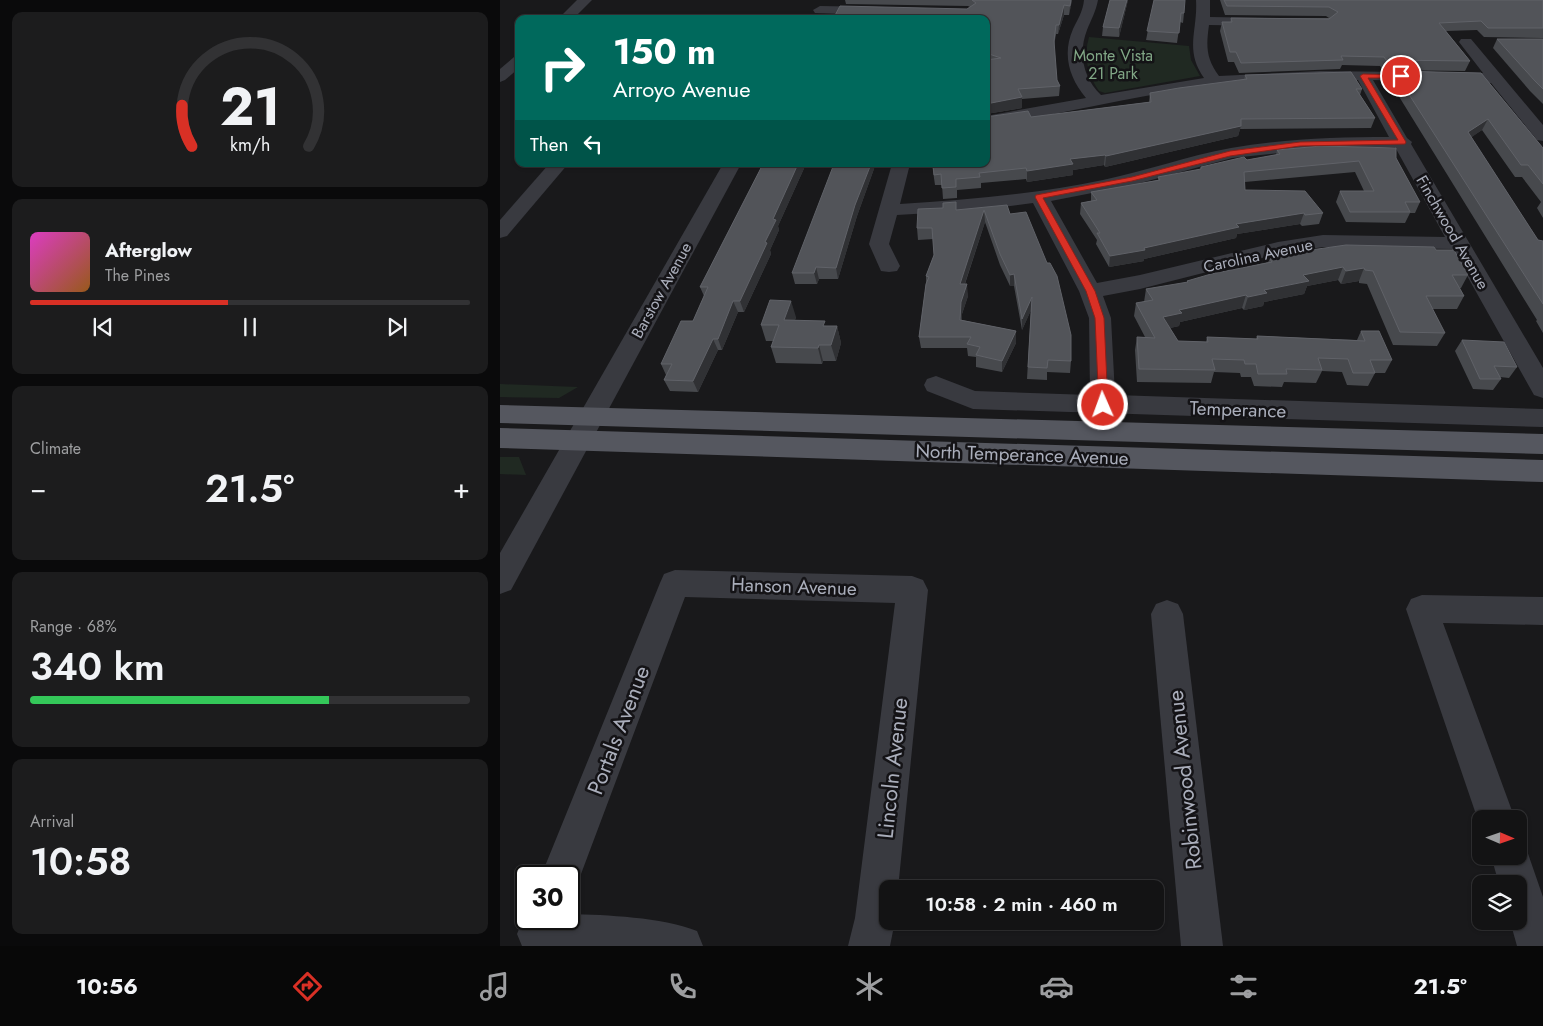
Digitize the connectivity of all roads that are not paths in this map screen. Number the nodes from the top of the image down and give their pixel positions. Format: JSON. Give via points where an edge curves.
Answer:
{"nodes":[{"id":1,"x":585,"y":0,"type":"edge"},
{"id":2,"x":1091,"y":0,"type":"edge"},
{"id":3,"x":1203,"y":0,"type":"edge"},
{"id":4,"x":821,"y":10,"type":"edge"},
{"id":5,"x":889,"y":11,"type":"edge"},
{"id":6,"x":569,"y":15,"type":"edge"},
{"id":7,"x":1204,"y":21,"type":"junction"},
{"id":8,"x":1277,"y":22,"type":"edge"},
{"id":9,"x":1485,"y":42,"type":"dead end"},
{"id":10,"x":513,"y":63,"type":"edge"},
{"id":11,"x":1363,"y":76,"type":"junction"},
{"id":12,"x":500,"y":77,"type":"edge"},
{"id":13,"x":1496,"y":78,"type":"junction"},
{"id":14,"x":1215,"y":80,"type":"junction"},
{"id":15,"x":1098,"y":102,"type":"junction"},
{"id":16,"x":990,"y":120,"type":"edge"},
{"id":17,"x":1543,"y":136,"type":"edge"},
{"id":18,"x":1402,"y":142,"type":"junction"},
{"id":19,"x":556,"y":167,"type":"edge"},
{"id":20,"x":730,"y":167,"type":"edge"},
{"id":21,"x":900,"y":167,"type":"edge"},
{"id":22,"x":1038,"y":197,"type":"junction"},
{"id":23,"x":888,"y":210,"type":"junction"},
{"id":24,"x":500,"y":232,"type":"edge"},
{"id":25,"x":1459,"y":243,"type":"junction"},
{"id":26,"x":889,"y":266,"type":"dead end"},
{"id":27,"x":1090,"y":291,"type":"junction"},
{"id":28,"x":936,"y":385,"type":"dead end"},
{"id":29,"x":1543,"y":389,"type":"edge"},
{"id":30,"x":1103,"y":405,"type":"junction"},
{"id":31,"x":500,"y":414,"type":"edge"},
{"id":32,"x":1543,"y":418,"type":"edge"},
{"id":33,"x":584,"y":428,"type":"junction"},
{"id":34,"x":500,"y":438,"type":"edge"},
{"id":35,"x":1543,"y":444,"type":"edge"},
{"id":36,"x":1543,"y":471,"type":"edge"},
{"id":37,"x":500,"y":581,"type":"edge"},
{"id":38,"x":676,"y":583,"type":"joint"},
{"id":39,"x":912,"y":590,"type":"joint"},
{"id":40,"x":1543,"y":611,"type":"edge"},
{"id":41,"x":1167,"y":614,"type":"dead end"},
{"id":42,"x":1493,"y":810,"type":"edge"},
{"id":43,"x":565,"y":865,"type":"edge"},
{"id":44,"x":1513,"y":865,"type":"edge"},
{"id":45,"x":563,"y":930,"type":"edge"},
{"id":46,"x":682,"y":946,"type":"edge"},
{"id":47,"x":869,"y":946,"type":"edge"},
{"id":48,"x":1202,"y":946,"type":"edge"},
{"id":49,"x":1538,"y":946,"type":"edge"}],
"edges":[{"from":1,"to":6,"type":"street"},
{"from":2,"to":15,"type":"street","via":[[1074,46],[1074,59],[1080,78]]},
{"from":3,"to":7,"type":"street"},
{"from":4,"to":5,"type":"street"},
{"from":7,"to":8,"type":"street"},
{"from":7,"to":14,"type":"street","via":[[1198,48],[1200,59]]},
{"from":9,"to":13,"type":"street","via":[[1466,42]]},
{"from":10,"to":12,"type":"street"},
{"from":11,"to":13,"type":"street"},
{"from":11,"to":14,"type":"street","via":[[1296,75]]},
{"from":11,"to":18,"type":"street","name":"Finchwood Avenue"},
{"from":13,"to":17,"type":"street"},
{"from":14,"to":15,"type":"street"},
{"from":15,"to":16,"type":"street"},
{"from":18,"to":22,"type":"street","via":[[1300,144],[1230,153],[1132,179]]},
{"from":18,"to":25,"type":"street","name":"Finchwood Avenue"},
{"from":19,"to":24,"type":"street"},
{"from":20,"to":33,"type":"street","name":"Barstow Avenue"},
{"from":21,"to":23,"type":"street"},
{"from":22,"to":23,"type":"street"},
{"from":22,"to":27,"type":"street"},
{"from":23,"to":26,"type":"street","via":[[880,244]]},
{"from":25,"to":27,"type":"street","name":"Carolina Avenue","via":[[1323,241],[1278,248]]},
{"from":25,"to":29,"type":"street","name":"Finchwood Avenue"},
{"from":27,"to":30,"type":"street","via":[[1100,318]]},
{"from":28,"to":30,"type":"street","name":"Temperance","via":[[973,400]]},
{"from":30,"to":32,"type":"street","name":"Temperance"},
{"from":31,"to":33,"type":"main road","name":"North Temperance Avenue"},
{"from":33,"to":34,"type":"main road","name":"North Temperance Avenue"},
{"from":33,"to":35,"type":"main road","name":"North Temperance Avenue"},
{"from":33,"to":36,"type":"main road","name":"North Temperance Avenue"},
{"from":33,"to":37,"type":"street","name":"Barstow Avenue"},
{"from":38,"to":39,"type":"street","name":"Hanson Avenue"},
{"from":38,"to":43,"type":"street","name":"Portals Avenue"},
{"from":39,"to":47,"type":"street","name":"Lincoln Avenue","via":[[875,918]]},
{"from":40,"to":42,"type":"street","via":[[1422,609]]},
{"from":41,"to":48,"type":"street","name":"Robinwood Avenue"},
{"from":44,"to":49,"type":"street"},
{"from":45,"to":46,"type":"street"}]}
